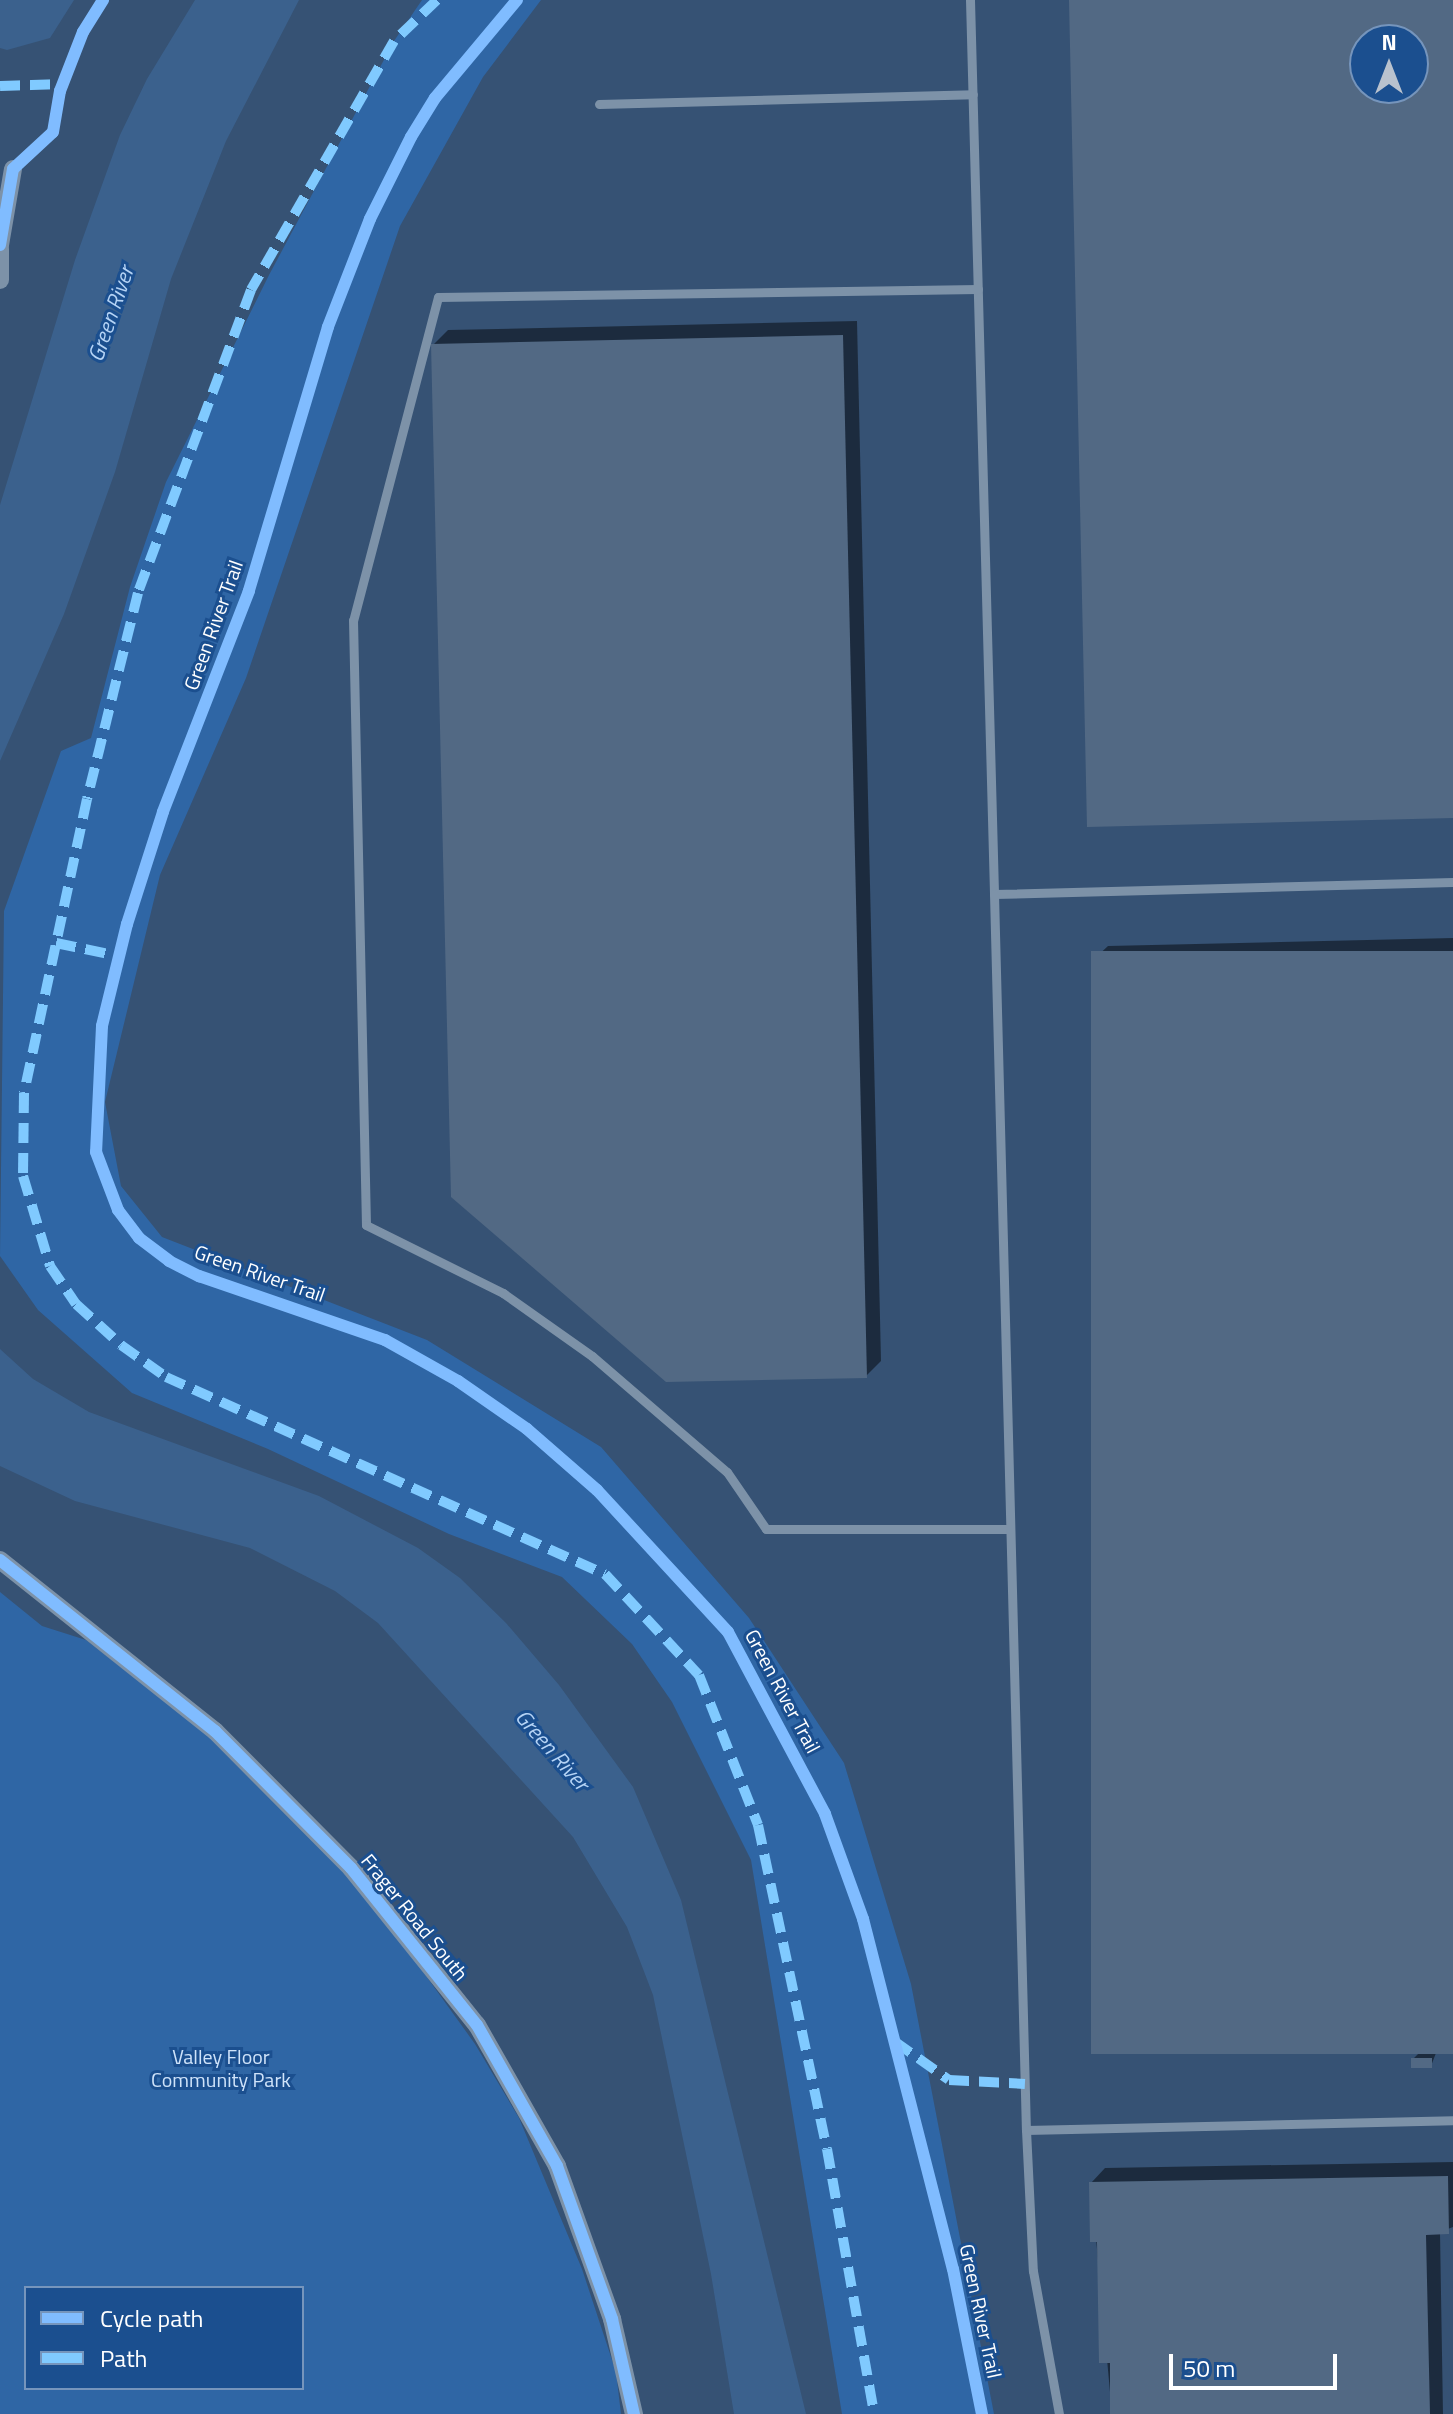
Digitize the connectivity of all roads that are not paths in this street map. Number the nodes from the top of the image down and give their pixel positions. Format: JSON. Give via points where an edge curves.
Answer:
{"nodes":[{"id":1,"x":970,"y":0,"type":"edge"},
{"id":2,"x":973,"y":94,"type":"junction"},
{"id":3,"x":599,"y":104,"type":"dead end"},
{"id":4,"x":13,"y":169,"type":"dead end"},
{"id":5,"x":0,"y":247,"type":"edge"},
{"id":6,"x":0,"y":280,"type":"edge"},
{"id":7,"x":978,"y":289,"type":"junction"},
{"id":8,"x":1453,"y":882,"type":"edge"},
{"id":9,"x":994,"y":894,"type":"junction"},
{"id":10,"x":1010,"y":1529,"type":"junction"},
{"id":11,"x":0,"y":1560,"type":"edge"},
{"id":12,"x":1453,"y":2120,"type":"edge"},
{"id":13,"x":1026,"y":2130,"type":"junction"},
{"id":14,"x":634,"y":2414,"type":"edge"},
{"id":15,"x":1059,"y":2414,"type":"edge"}],
"edges":[{"from":1,"to":2,"type":"lane"},
{"from":2,"to":3,"type":"lane"},
{"from":2,"to":7,"type":"lane"},
{"from":4,"to":5,"type":"street"},
{"from":5,"to":6,"type":"street"},
{"from":7,"to":9,"type":"lane"},
{"from":7,"to":10,"type":"lane","via":[[438,297],[353,620],[366,1225],[503,1293],[592,1356],[727,1472],[766,1529]]},
{"from":8,"to":9,"type":"lane"},
{"from":9,"to":10,"type":"lane"},
{"from":10,"to":13,"type":"lane"},
{"from":11,"to":14,"type":"street","name":"Frager Road South","via":[[215,1731],[351,1868],[477,2025],[557,2166],[612,2319]]},
{"from":12,"to":13,"type":"lane"},
{"from":13,"to":15,"type":"lane","via":[[1033,2271]]}]}
